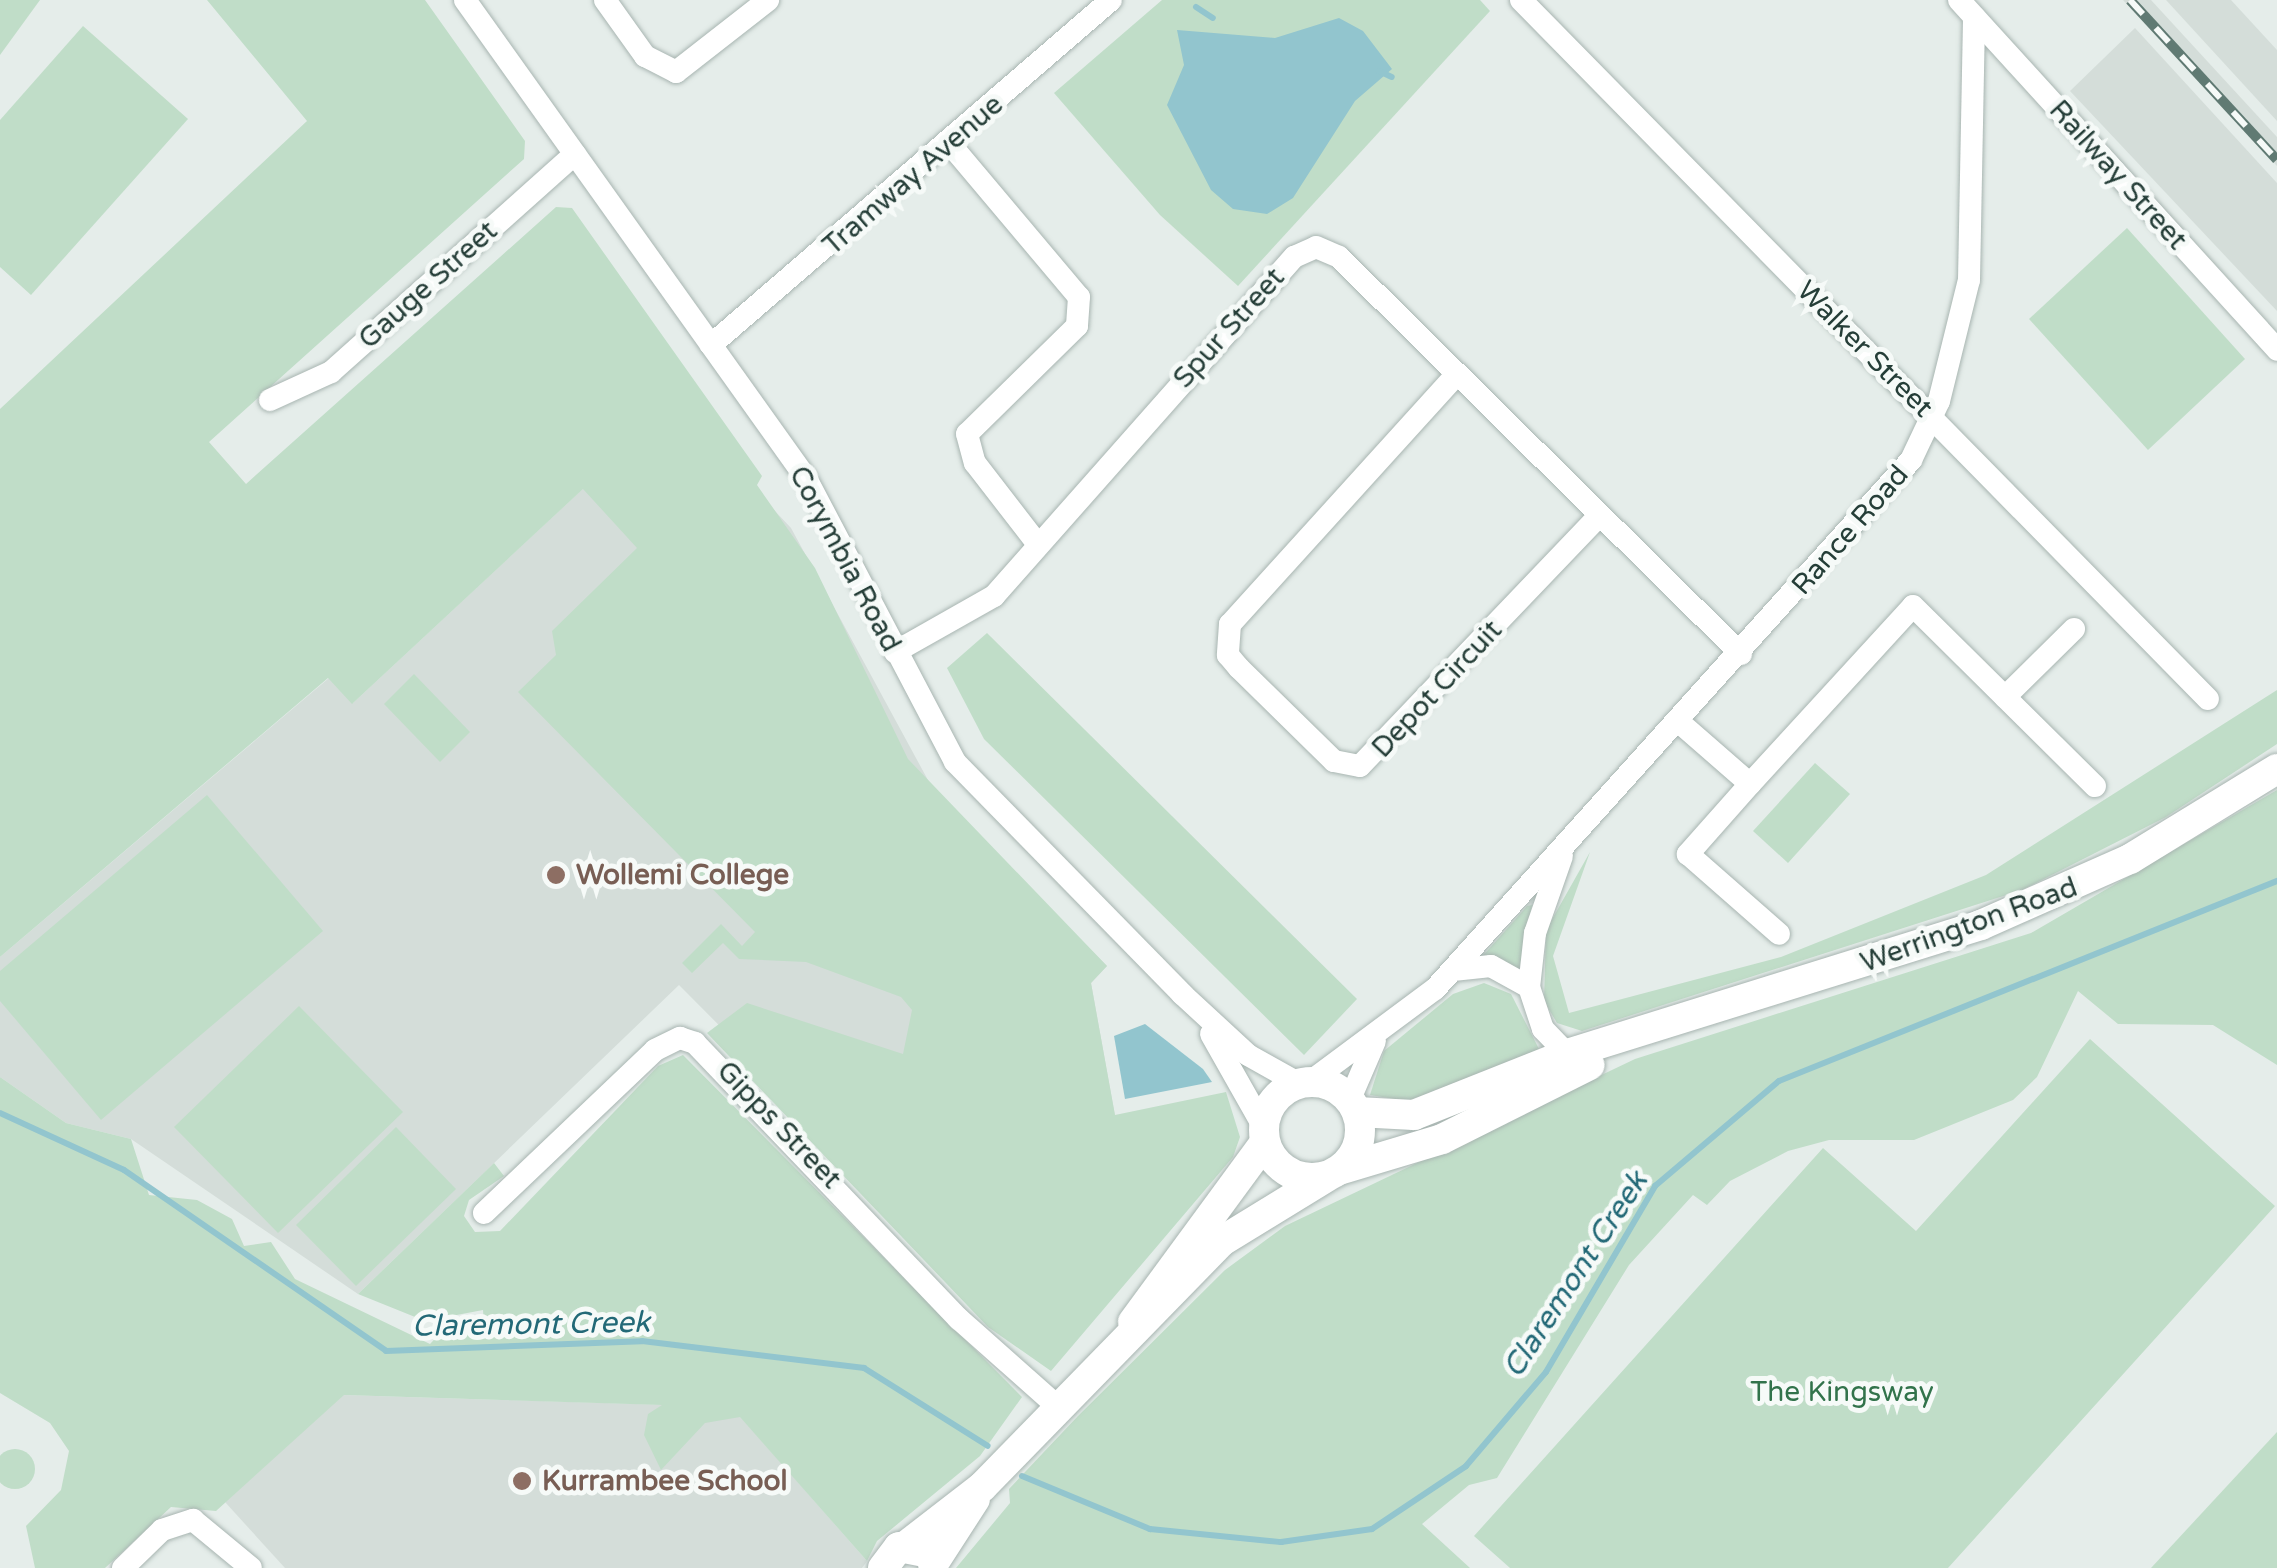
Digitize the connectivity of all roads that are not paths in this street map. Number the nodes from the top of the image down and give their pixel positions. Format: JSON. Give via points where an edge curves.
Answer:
{"nodes":[{"id":1,"x":466,"y":0,"type":"edge"},
{"id":2,"x":605,"y":0,"type":"edge"},
{"id":3,"x":768,"y":0,"type":"edge"},
{"id":4,"x":1110,"y":0,"type":"edge"},
{"id":5,"x":1521,"y":0,"type":"edge"},
{"id":6,"x":1966,"y":8,"type":"edge"},
{"id":7,"x":950,"y":144,"type":"junction"},
{"id":8,"x":575,"y":154,"type":"junction"},
{"id":9,"x":711,"y":345,"type":"junction"},
{"id":10,"x":2277,"y":350,"type":"edge"},
{"id":11,"x":1457,"y":374,"type":"junction"},
{"id":12,"x":270,"y":400,"type":"dead end"},
{"id":13,"x":1933,"y":418,"type":"junction"},
{"id":14,"x":1599,"y":516,"type":"junction"},
{"id":15,"x":1036,"y":542,"type":"junction"},
{"id":16,"x":2074,"y":629,"type":"dead end"},
{"id":17,"x":894,"y":652,"type":"junction"},
{"id":18,"x":1740,"y":654,"type":"junction"},
{"id":19,"x":2005,"y":697,"type":"junction"},
{"id":20,"x":2208,"y":699,"type":"dead end"},
{"id":21,"x":1678,"y":722,"type":"junction"},
{"id":22,"x":2277,"y":769,"type":"edge"},
{"id":23,"x":1750,"y":784,"type":"junction"},
{"id":24,"x":2095,"y":786,"type":"dead end"},
{"id":25,"x":1564,"y":848,"type":"junction"},
{"id":26,"x":1779,"y":934,"type":"dead end"},
{"id":27,"x":1453,"y":970,"type":"junction"},
{"id":28,"x":1529,"y":987,"type":"junction"},
{"id":29,"x":1182,"y":994,"type":"junction"},
{"id":30,"x":1641,"y":1036,"type":"junction"},
{"id":31,"x":1375,"y":1041,"type":"junction"},
{"id":32,"x":1567,"y":1054,"type":"junction"},
{"id":33,"x":1305,"y":1082,"type":"junction"},
{"id":34,"x":1354,"y":1106,"type":"junction"},
{"id":35,"x":1264,"y":1134,"type":"junction"},
{"id":36,"x":1335,"y":1172,"type":"junction"},
{"id":37,"x":484,"y":1213,"type":"dead end"},
{"id":38,"x":1127,"y":1333,"type":"junction"},
{"id":39,"x":1058,"y":1408,"type":"junction"},
{"id":40,"x":982,"y":1488,"type":"junction"},
{"id":41,"x":907,"y":1545,"type":"junction"},
{"id":42,"x":933,"y":1566,"type":"edge"},
{"id":43,"x":123,"y":1568,"type":"edge"},
{"id":44,"x":251,"y":1568,"type":"edge"},
{"id":45,"x":883,"y":1568,"type":"edge"}],
"edges":[{"from":1,"to":8,"type":"street","name":"Corymbia Road"},
{"from":2,"to":3,"type":"street","via":[[644,56],[676,72]]},
{"from":4,"to":7,"type":"street","name":"Tramway Avenue"},
{"from":5,"to":13,"type":"street","name":"Walker Street"},
{"from":6,"to":10,"type":"street","name":"Railway Street"},
{"from":6,"to":13,"type":"street","name":"Rance Road","via":[[1969,280]]},
{"from":7,"to":9,"type":"street","name":"Tramway Avenue"},
{"from":7,"to":15,"type":"street","via":[[1078,297],[1077,326],[967,434],[976,463]]},
{"from":8,"to":9,"type":"street","name":"Corymbia Road"},
{"from":8,"to":12,"type":"street","name":"Gauge Street","via":[[330,372]]},
{"from":9,"to":17,"type":"street","name":"Corymbia Road","via":[[820,501]]},
{"from":11,"to":14,"type":"street","name":"Spur Street"},
{"from":11,"to":14,"type":"street","name":"Depot Circuit","via":[[1230,624],[1228,655],[1238,668],[1334,761],[1360,766]]},
{"from":11,"to":15,"type":"street","name":"Spur Street","via":[[1339,258],[1305,250]]},
{"from":13,"to":18,"type":"street","name":"Rance Road","via":[[1876,504]]},
{"from":13,"to":20,"type":"street","name":"Walker Street"},
{"from":14,"to":18,"type":"street","name":"Spur Street"},
{"from":15,"to":17,"type":"street","name":"Spur Street","via":[[975,611]]},
{"from":16,"to":19,"type":"street"},
{"from":17,"to":29,"type":"street","name":"Corymbia Road","via":[[955,762]]},
{"from":18,"to":21,"type":"street","name":"Rance Road"},
{"from":19,"to":23,"type":"street","via":[[1912,606]]},
{"from":19,"to":24,"type":"street"},
{"from":21,"to":23,"type":"street"},
{"from":21,"to":25,"type":"street","name":"Rance Road"},
{"from":22,"to":30,"type":"main road","name":"Werrington Road","via":[[2162,842],[2026,908]]},
{"from":23,"to":26,"type":"street","via":[[1688,854]]},
{"from":25,"to":27,"type":"street","name":"Rance Road"},
{"from":25,"to":28,"type":"street","name":"Rance Road","via":[[1535,933]]},
{"from":27,"to":28,"type":"street","via":[[1491,966]]},
{"from":27,"to":31,"type":"street","name":"Rance Road"},
{"from":28,"to":32,"type":"street","name":"Rance Road","via":[[1543,1029]]},
{"from":29,"to":33,"type":"street","name":"Corymbia Road","via":[[1248,1054]]},
{"from":29,"to":35,"type":"street","name":"Corymbia Road"},
{"from":30,"to":32,"type":"main road","name":"Werrington Road"},
{"from":30,"to":36,"type":"main road","name":"Werrington Road","via":[[1459,1131]]},
{"from":31,"to":33,"type":"street","name":"Rance Road"},
{"from":31,"to":34,"type":"street","name":"Rance Road"},
{"from":32,"to":34,"type":"main road","name":"Werrington Road","via":[[1414,1116]]},
{"from":33,"to":34,"type":"main road"},
{"from":33,"to":35,"type":"main road","via":[[1276,1096]]},
{"from":34,"to":36,"type":"main road","via":[[1360,1142]]},
{"from":35,"to":36,"type":"main road","via":[[1296,1176]]},
{"from":35,"to":38,"type":"main road","name":"Werrington Road"},
{"from":36,"to":38,"type":"main road","name":"Werrington Road","via":[[1222,1241],[1176,1297]]},
{"from":37,"to":39,"type":"street","name":"Gipps Street","via":[[654,1050],[680,1038],[695,1043],[959,1318]]},
{"from":38,"to":39,"type":"main road","name":"Werrington Road"},
{"from":39,"to":40,"type":"main road","name":"Werrington Road"},
{"from":40,"to":41,"type":"main road","name":"Werrington Road"},
{"from":40,"to":42,"type":"main road","name":"Werrington Road"},
{"from":41,"to":42,"type":"main road"},
{"from":41,"to":45,"type":"main road","name":"Werrington Road"},
{"from":43,"to":44,"type":"street","via":[[162,1530],[193,1520]]}]}
